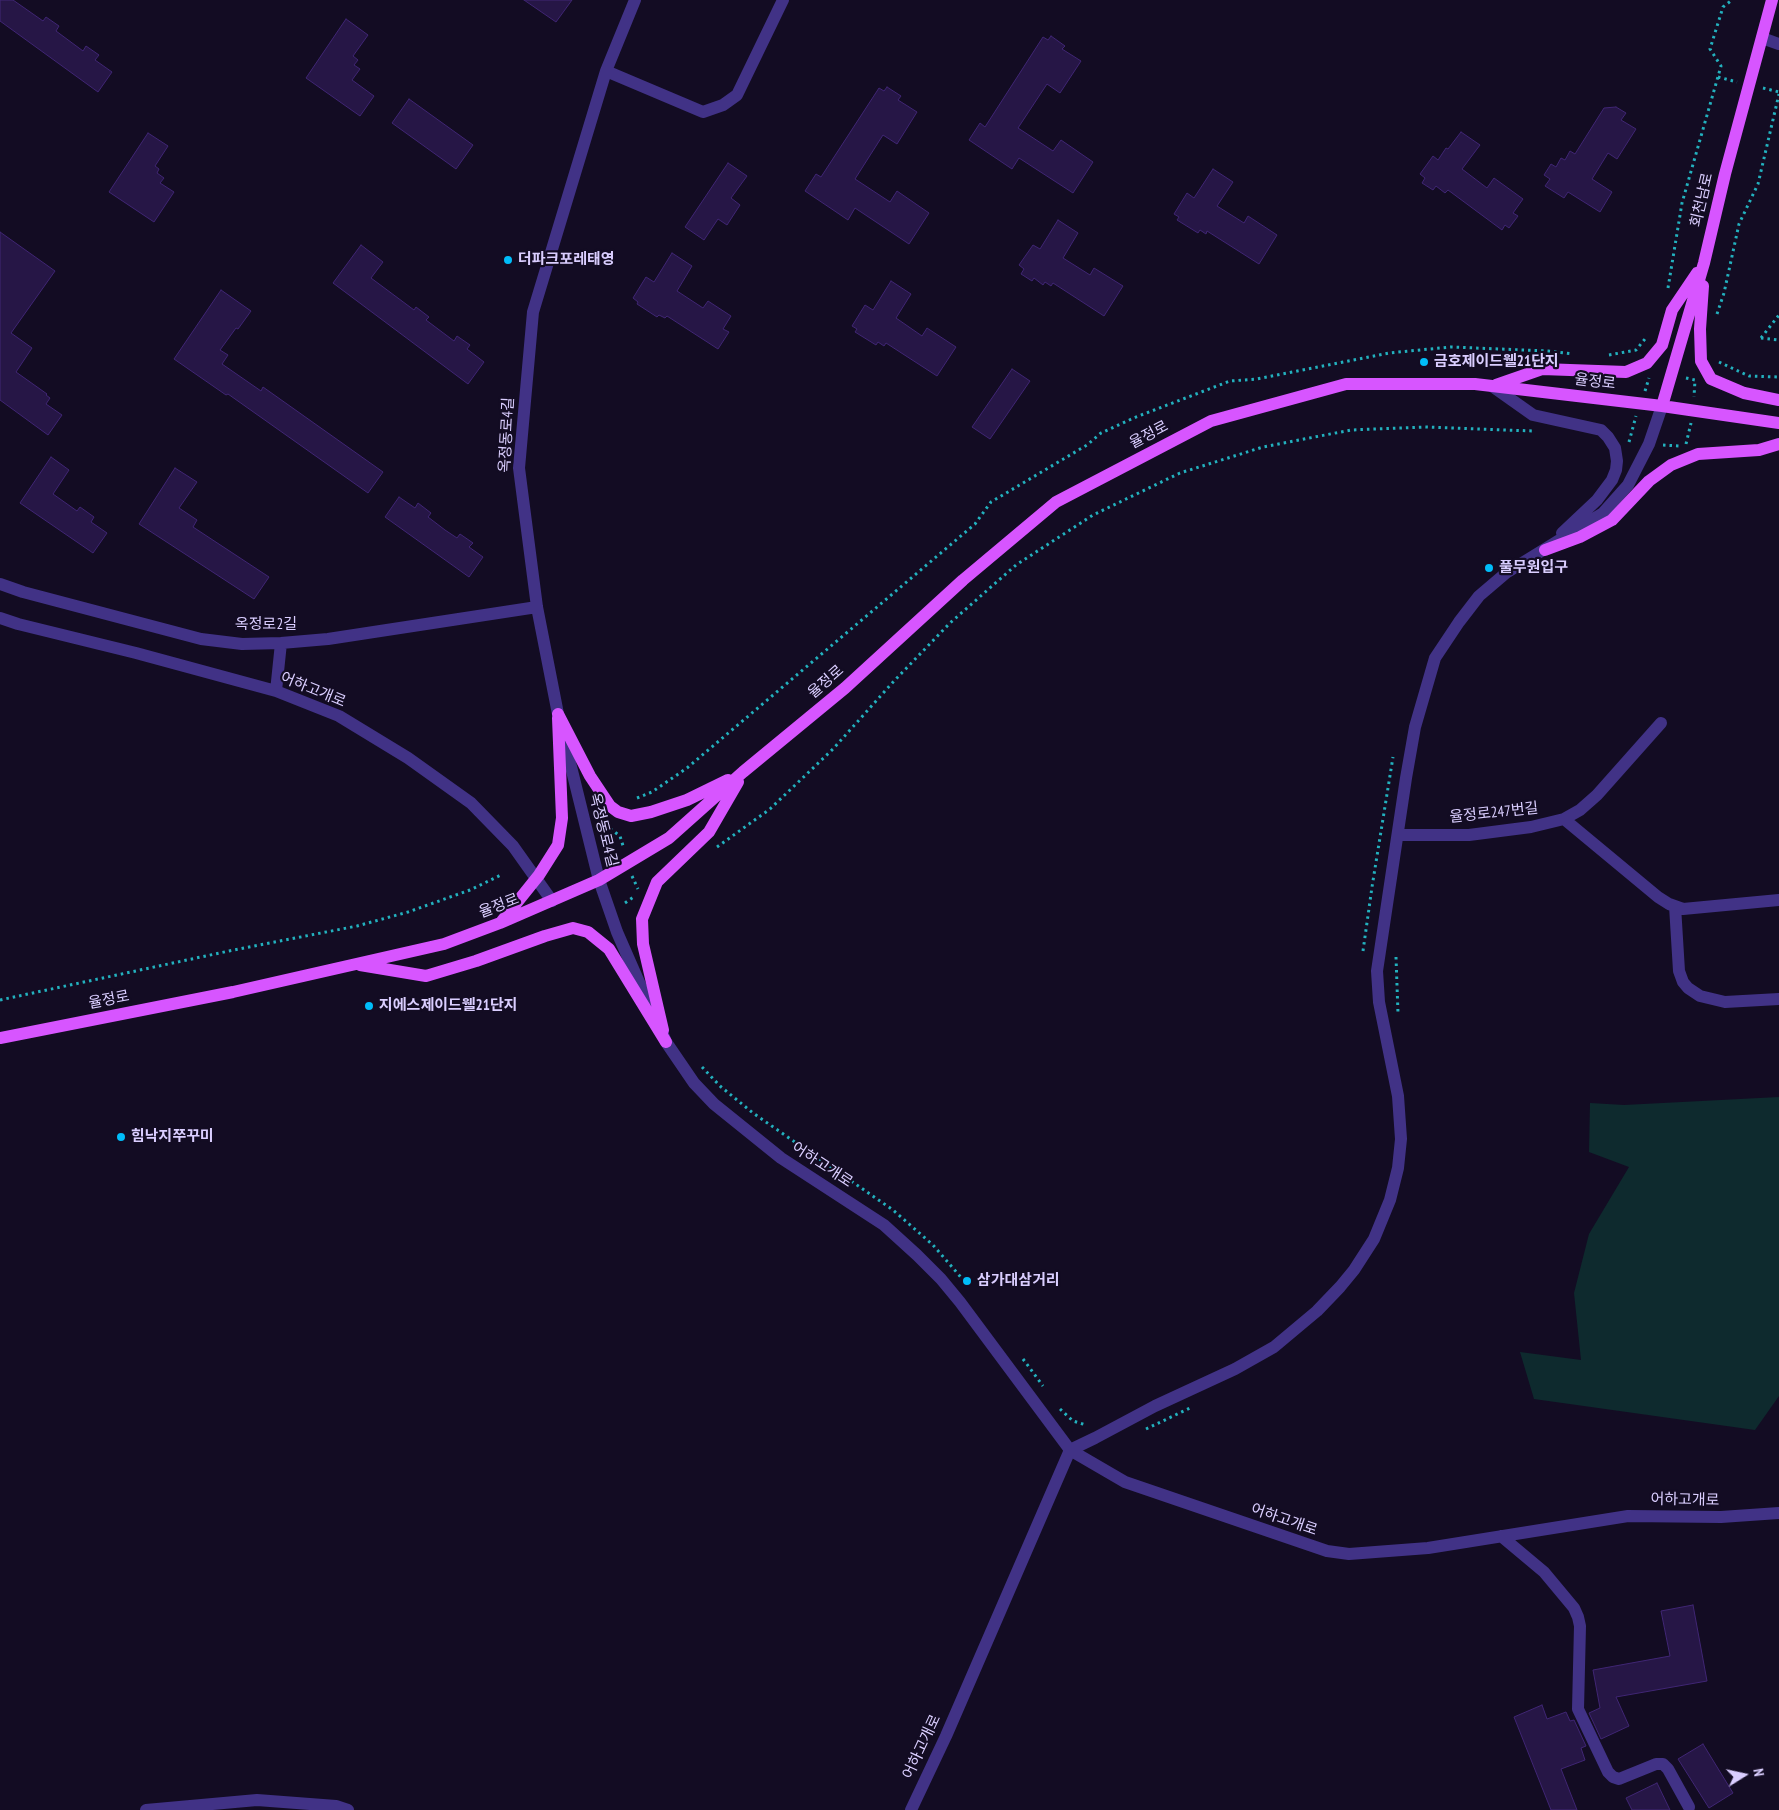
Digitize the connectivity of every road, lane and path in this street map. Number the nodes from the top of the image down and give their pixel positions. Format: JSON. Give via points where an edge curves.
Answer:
{"nodes":[{"id":1,"x":635,"y":0,"type":"edge"},
{"id":2,"x":783,"y":0,"type":"edge"},
{"id":3,"x":1732,"y":0,"type":"edge"},
{"id":4,"x":1772,"y":0,"type":"edge"},
{"id":5,"x":1762,"y":38,"type":"junction"},
{"id":6,"x":1779,"y":44,"type":"edge"},
{"id":7,"x":606,"y":71,"type":"junction"},
{"id":8,"x":1779,"y":94,"type":"edge"},
{"id":9,"x":1704,"y":263,"type":"junction"},
{"id":10,"x":1667,"y":294,"type":"dead end"},
{"id":11,"x":1779,"y":315,"type":"edge"},
{"id":12,"x":1715,"y":322,"type":"dead end"},
{"id":13,"x":1648,"y":336,"type":"dead end"},
{"id":14,"x":1779,"y":340,"type":"edge"},
{"id":15,"x":1577,"y":354,"type":"dead end"},
{"id":16,"x":1604,"y":356,"type":"dead end"},
{"id":17,"x":1716,"y":361,"type":"dead end"},
{"id":18,"x":1779,"y":377,"type":"edge"},
{"id":19,"x":1492,"y":386,"type":"junction"},
{"id":20,"x":1779,"y":400,"type":"edge"},
{"id":21,"x":1662,"y":406,"type":"junction"},
{"id":22,"x":1779,"y":423,"type":"edge"},
{"id":23,"x":1540,"y":432,"type":"dead end"},
{"id":24,"x":1779,"y":444,"type":"edge"},
{"id":25,"x":1545,"y":550,"type":"junction"},
{"id":26,"x":1568,"y":559,"type":"dead end"},
{"id":27,"x":1534,"y":574,"type":"dead end"},
{"id":28,"x":0,"y":584,"type":"edge"},
{"id":29,"x":537,"y":607,"type":"junction"},
{"id":30,"x":0,"y":618,"type":"edge"},
{"id":31,"x":281,"y":643,"type":"junction"},
{"id":32,"x":276,"y":691,"type":"junction"},
{"id":33,"x":558,"y":714,"type":"junction"},
{"id":34,"x":1661,"y":723,"type":"dead end"},
{"id":35,"x":744,"y":772,"type":"junction"},
{"id":36,"x":1386,"y":793,"type":"dead end"},
{"id":37,"x":635,"y":799,"type":"dead end"},
{"id":38,"x":1564,"y":819,"type":"junction"},
{"id":39,"x":1398,"y":835,"type":"junction"},
{"id":40,"x":716,"y":847,"type":"dead end"},
{"id":41,"x":503,"y":874,"type":"dead end"},
{"id":42,"x":536,"y":879,"type":"junction"},
{"id":43,"x":599,"y":880,"type":"junction"},
{"id":44,"x":1779,"y":900,"type":"edge"},
{"id":45,"x":552,"y":902,"type":"junction"},
{"id":46,"x":1675,"y":906,"type":"junction"},
{"id":47,"x":500,"y":923,"type":"junction"},
{"id":48,"x":1363,"y":951,"type":"dead end"},
{"id":49,"x":1396,"y":956,"type":"dead end"},
{"id":50,"x":352,"y":964,"type":"junction"},
{"id":51,"x":1779,"y":999,"type":"edge"},
{"id":52,"x":0,"y":1000,"type":"edge"},
{"id":53,"x":1398,"y":1016,"type":"dead end"},
{"id":54,"x":0,"y":1038,"type":"edge"},
{"id":55,"x":666,"y":1042,"type":"junction"},
{"id":56,"x":700,"y":1064,"type":"dead end"},
{"id":57,"x":968,"y":1286,"type":"dead end"},
{"id":58,"x":1021,"y":1357,"type":"dead end"},
{"id":59,"x":1044,"y":1388,"type":"dead end"},
{"id":60,"x":1055,"y":1402,"type":"dead end"},
{"id":61,"x":1196,"y":1405,"type":"dead end"},
{"id":62,"x":1093,"y":1423,"type":"dead end"},
{"id":63,"x":1143,"y":1431,"type":"dead end"},
{"id":64,"x":1070,"y":1450,"type":"junction"},
{"id":65,"x":1779,"y":1513,"type":"edge"},
{"id":66,"x":1501,"y":1536,"type":"junction"},
{"id":67,"x":1689,"y":1807,"type":"dead end"},
{"id":68,"x":146,"y":1810,"type":"edge"},
{"id":69,"x":348,"y":1810,"type":"edge"},
{"id":70,"x":911,"y":1810,"type":"edge"}],
"edges":[{"from":1,"to":7,"type":"street","name":"옥정동로4길"},
{"from":2,"to":7,"type":"street","via":[[737,95],[723,105],[703,112]]},
{"from":3,"to":10,"type":"path","via":[[1723,7],[1710,49],[1721,66],[1682,203]]},
{"from":4,"to":5,"type":"main road","name":"회천남로"},
{"from":5,"to":6,"type":"street"},
{"from":5,"to":9,"type":"main road","name":"회천남로"},
{"from":7,"to":29,"type":"street","name":"옥정동로4길","via":[[533,312],[519,468]]},
{"from":8,"to":12,"type":"path","via":[[1758,184],[1739,224]]},
{"from":9,"to":19,"type":"main road","via":[[1672,310],[1662,345],[1647,363],[1626,372],[1542,369]]},
{"from":9,"to":20,"type":"main road","via":[[1700,330],[1701,361],[1705,369],[1711,379],[1744,393]]},
{"from":9,"to":21,"type":"main road","name":"회천남로"},
{"from":11,"to":14,"type":"path","via":[[1761,338]]},
{"from":13,"to":16,"type":"path","via":[[1636,350]]},
{"from":15,"to":37,"type":"path","via":[[1451,347],[1389,353],[1257,379],[1230,381],[1101,432],[1087,445],[991,502],[975,524],[687,768],[652,792]]},
{"from":17,"to":18,"type":"path","via":[[1749,376]]},
{"from":19,"to":21,"type":"main road","name":"율정로"},
{"from":19,"to":25,"type":"street","via":[[1533,415],[1601,430],[1615,448],[1617,461],[1612,480],[1597,500]]},
{"from":19,"to":35,"type":"main road","name":"율정로","via":[[1346,384],[1211,420],[1056,502],[963,580],[845,688]]},
{"from":21,"to":22,"type":"main road","name":"율정로"},
{"from":21,"to":25,"type":"street","via":[[1649,444],[1628,485],[1603,513]]},
{"from":23,"to":40,"type":"path","via":[[1425,427],[1351,430],[1263,447],[1180,473],[1093,515],[1001,578],[950,623],[833,749],[770,809]]},
{"from":24,"to":25,"type":"main road","via":[[1759,450],[1687,452],[1649,481],[1612,520],[1580,538]]},
{"from":25,"to":39,"type":"street","via":[[1506,573],[1480,596],[1435,658],[1415,728]]},
{"from":26,"to":27,"type":"path"},
{"from":28,"to":31,"type":"street","name":"옥정로2길","via":[[201,639],[242,644]]},
{"from":29,"to":31,"type":"street","name":"옥정로2길","via":[[328,639]]},
{"from":29,"to":33,"type":"street","name":"옥정동로4길"},
{"from":30,"to":32,"type":"street","name":"어하고개로"},
{"from":31,"to":32,"type":"street"},
{"from":32,"to":42,"type":"street","name":"어하고개로","via":[[339,716],[471,802],[513,846]]},
{"from":33,"to":35,"type":"main road","via":[[590,776],[610,806],[618,812],[631,816],[651,812],[687,800]]},
{"from":33,"to":42,"type":"main road","via":[[562,818],[558,845]]},
{"from":33,"to":43,"type":"street","name":"옥정동로4길"},
{"from":34,"to":38,"type":"street","name":"율정로247번길","via":[[1597,795]]},
{"from":35,"to":43,"type":"main road","name":"율정로","via":[[669,838]]},
{"from":35,"to":55,"type":"main road","via":[[709,832],[657,882],[642,919],[642,944]]},
{"from":36,"to":48,"type":"path"},
{"from":38,"to":39,"type":"street","name":"율정로247번길","via":[[1469,836]]},
{"from":38,"to":46,"type":"street","via":[[1658,897]]},
{"from":39,"to":64,"type":"street","via":[[1377,971],[1379,1002],[1398,1096],[1401,1138],[1390,1200],[1374,1239],[1340,1287],[1274,1347],[1236,1369]]},
{"from":41,"to":52,"type":"path","via":[[408,912],[357,926]]},
{"from":42,"to":45,"type":"street","name":"어하고개로"},
{"from":42,"to":47,"type":"main road"},
{"from":43,"to":45,"type":"main road","name":"율정로"},
{"from":43,"to":55,"type":"street","name":"어하고개로","via":[[617,932]]},
{"from":44,"to":46,"type":"street","via":[[1683,909]]},
{"from":45,"to":47,"type":"main road","name":"율정로"},
{"from":46,"to":51,"type":"street","via":[[1679,971],[1688,988],[1700,996],[1725,1002]]},
{"from":47,"to":50,"type":"main road","name":"율정로","via":[[444,944]]},
{"from":49,"to":53,"type":"path"},
{"from":50,"to":54,"type":"main road","name":"율정로","via":[[233,992]]},
{"from":50,"to":55,"type":"main road","via":[[426,976],[573,928],[588,932],[609,949]]},
{"from":55,"to":64,"type":"street","name":"어하고개로","via":[[694,1083],[714,1104],[781,1158],[884,1225],[941,1279]]},
{"from":56,"to":57,"type":"path","via":[[720,1086],[753,1113],[893,1210],[933,1245]]},
{"from":58,"to":59,"type":"path"},
{"from":60,"to":62,"type":"path","via":[[1073,1421],[1085,1425]]},
{"from":61,"to":63,"type":"path"},
{"from":64,"to":66,"type":"street","name":"어하고개로","via":[[1125,1482],[1327,1551],[1377,1553]]},
{"from":64,"to":70,"type":"street","name":"어하고개로"},
{"from":65,"to":66,"type":"street","name":"어하고개로","via":[[1721,1517],[1628,1516]]},
{"from":66,"to":67,"type":"street","via":[[1544,1572],[1574,1608],[1580,1626],[1578,1709],[1608,1772],[1620,1779],[1663,1764]]},
{"from":68,"to":69,"type":"street","via":[[258,1800],[336,1806]]}]}
